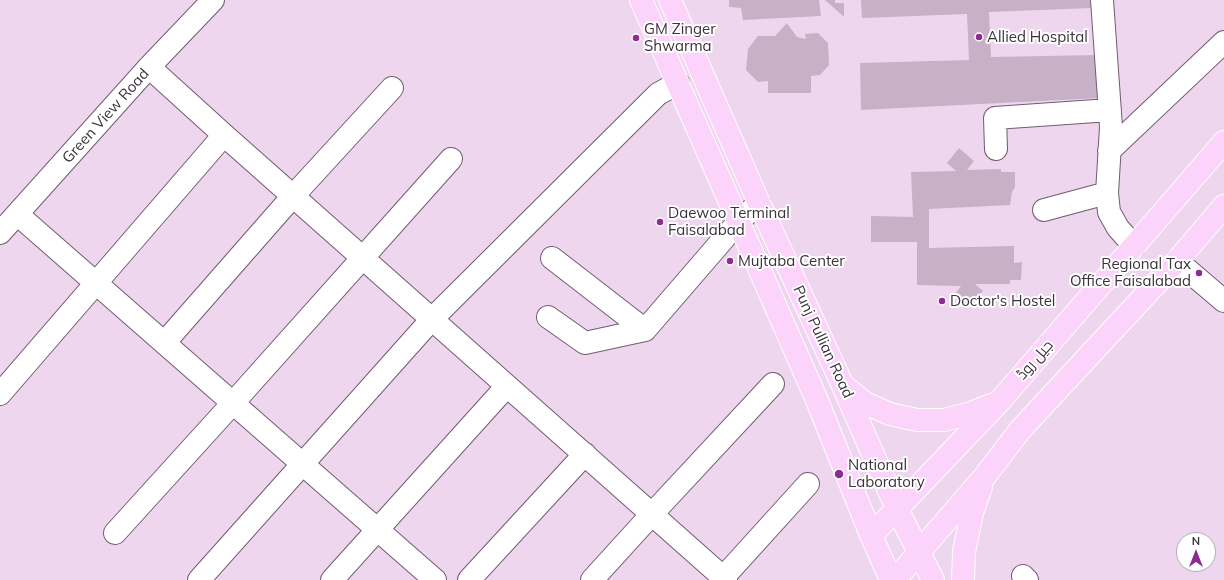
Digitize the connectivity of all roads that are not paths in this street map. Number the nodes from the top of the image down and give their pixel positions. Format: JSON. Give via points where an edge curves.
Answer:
{"nodes":[{"id":1,"x":213,"y":0,"type":"edge"},
{"id":2,"x":641,"y":0,"type":"edge"},
{"id":3,"x":670,"y":0,"type":"edge"},
{"id":4,"x":1102,"y":0,"type":"edge"},
{"id":5,"x":1224,"y":42,"type":"edge"},
{"id":6,"x":149,"y":67,"type":"junction"},
{"id":7,"x":678,"y":83,"type":"junction"},
{"id":8,"x":392,"y":88,"type":"dead end"},
{"id":9,"x":1110,"y":110,"type":"junction"},
{"id":10,"x":224,"y":135,"type":"junction"},
{"id":11,"x":1224,"y":142,"type":"edge"},
{"id":12,"x":996,"y":149,"type":"dead end"},
{"id":13,"x":1109,"y":151,"type":"junction"},
{"id":14,"x":451,"y":159,"type":"dead end"},
{"id":15,"x":1107,"y":193,"type":"junction"},
{"id":16,"x":293,"y":196,"type":"junction"},
{"id":17,"x":759,"y":203,"type":"junction"},
{"id":18,"x":1224,"y":206,"type":"edge"},
{"id":19,"x":1044,"y":210,"type":"dead end"},
{"id":20,"x":17,"y":214,"type":"junction"},
{"id":21,"x":739,"y":221,"type":"junction"},
{"id":22,"x":0,"y":233,"type":"edge"},
{"id":23,"x":1134,"y":246,"type":"junction"},
{"id":24,"x":363,"y":258,"type":"junction"},
{"id":25,"x":552,"y":258,"type":"dead end"},
{"id":26,"x":1177,"y":261,"type":"junction"},
{"id":27,"x":96,"y":282,"type":"junction"},
{"id":28,"x":1224,"y":301,"type":"edge"},
{"id":29,"x":548,"y":317,"type":"dead end"},
{"id":30,"x":432,"y":319,"type":"junction"},
{"id":31,"x":645,"y":330,"type":"junction"},
{"id":32,"x":165,"y":342,"type":"junction"},
{"id":33,"x":773,"y":384,"type":"dead end"},
{"id":34,"x":507,"y":386,"type":"junction"},
{"id":35,"x":843,"y":386,"type":"junction"},
{"id":36,"x":0,"y":394,"type":"edge"},
{"id":37,"x":999,"y":402,"type":"junction"},
{"id":38,"x":233,"y":403,"type":"junction"},
{"id":39,"x":585,"y":454,"type":"junction"},
{"id":40,"x":302,"y":463,"type":"junction"},
{"id":41,"x":985,"y":476,"type":"junction"},
{"id":42,"x":808,"y":484,"type":"dead end"},
{"id":43,"x":897,"y":509,"type":"junction"},
{"id":44,"x":652,"y":514,"type":"junction"},
{"id":45,"x":378,"y":530,"type":"junction"},
{"id":46,"x":115,"y":533,"type":"dead end"},
{"id":47,"x":871,"y":535,"type":"junction"},
{"id":48,"x":920,"y":552,"type":"junction"},
{"id":49,"x":724,"y":579,"type":"edge"},
{"id":50,"x":199,"y":580,"type":"edge"},
{"id":51,"x":332,"y":580,"type":"edge"},
{"id":52,"x":435,"y":580,"type":"edge"},
{"id":53,"x":469,"y":580,"type":"edge"},
{"id":54,"x":592,"y":580,"type":"edge"},
{"id":55,"x":891,"y":580,"type":"edge"},
{"id":56,"x":895,"y":580,"type":"edge"},
{"id":57,"x":933,"y":580,"type":"edge"},
{"id":58,"x":964,"y":580,"type":"edge"}],
"edges":[{"from":1,"to":6,"type":"street","name":"Green View Road"},
{"from":2,"to":7,"type":"main road","name":"Punj Pullian Road"},
{"from":3,"to":17,"type":"main road","name":"Punj Pullian Road"},
{"from":4,"to":9,"type":"street"},
{"from":5,"to":13,"type":"street"},
{"from":6,"to":10,"type":"street"},
{"from":6,"to":20,"type":"street","name":"Green View Road"},
{"from":7,"to":21,"type":"main road","name":"Punj Pullian Road"},
{"from":7,"to":30,"type":"street","via":[[658,94]]},
{"from":8,"to":16,"type":"street"},
{"from":9,"to":12,"type":"street","via":[[995,118]]},
{"from":9,"to":13,"type":"street"},
{"from":10,"to":16,"type":"street"},
{"from":10,"to":27,"type":"street"},
{"from":11,"to":23,"type":"main road","name":"جیل روڈ"},
{"from":13,"to":15,"type":"street"},
{"from":14,"to":24,"type":"street"},
{"from":15,"to":19,"type":"street"},
{"from":15,"to":23,"type":"street","via":[[1109,212],[1118,228]]},
{"from":16,"to":24,"type":"street"},
{"from":16,"to":32,"type":"street"},
{"from":17,"to":21,"type":"street"},
{"from":17,"to":35,"type":"main road","name":"Punj Pullian Road"},
{"from":18,"to":26,"type":"main road"},
{"from":20,"to":22,"type":"street","name":"Green View Road"},
{"from":20,"to":27,"type":"street"},
{"from":21,"to":31,"type":"street"},
{"from":21,"to":47,"type":"main road","name":"Punj Pullian Road","via":[[816,398]]},
{"from":23,"to":37,"type":"main road","name":"جیل روڈ"},
{"from":24,"to":30,"type":"street"},
{"from":24,"to":38,"type":"street"},
{"from":25,"to":31,"type":"street"},
{"from":26,"to":28,"type":"street"},
{"from":26,"to":41,"type":"main road","via":[[1020,430]]},
{"from":27,"to":32,"type":"street"},
{"from":27,"to":36,"type":"street"},
{"from":29,"to":31,"type":"street","via":[[586,344]]},
{"from":30,"to":34,"type":"street"},
{"from":30,"to":40,"type":"street"},
{"from":32,"to":38,"type":"street"},
{"from":33,"to":44,"type":"street"},
{"from":34,"to":39,"type":"street"},
{"from":34,"to":45,"type":"street"},
{"from":35,"to":37,"type":"main road","via":[[865,403],[890,414],[917,420],[944,420]]},
{"from":35,"to":43,"type":"main road","name":"Punj Pullian Road"},
{"from":37,"to":43,"type":"main road","name":"جیل روڈ"},
{"from":38,"to":40,"type":"street"},
{"from":38,"to":46,"type":"street"},
{"from":39,"to":44,"type":"street"},
{"from":39,"to":53,"type":"street"},
{"from":40,"to":45,"type":"street"},
{"from":40,"to":50,"type":"street"},
{"from":41,"to":48,"type":"main road"},
{"from":41,"to":58,"type":"main road","via":[[972,513],[964,552]]},
{"from":42,"to":49,"type":"street"},
{"from":43,"to":47,"type":"main road","name":"جیل روڈ"},
{"from":43,"to":48,"type":"main road","name":"Punj Pullian Road"},
{"from":44,"to":49,"type":"street"},
{"from":44,"to":54,"type":"street"},
{"from":45,"to":51,"type":"street"},
{"from":45,"to":52,"type":"street"},
{"from":47,"to":55,"type":"main road"},
{"from":48,"to":56,"type":"main road"},
{"from":48,"to":57,"type":"main road"}]}
